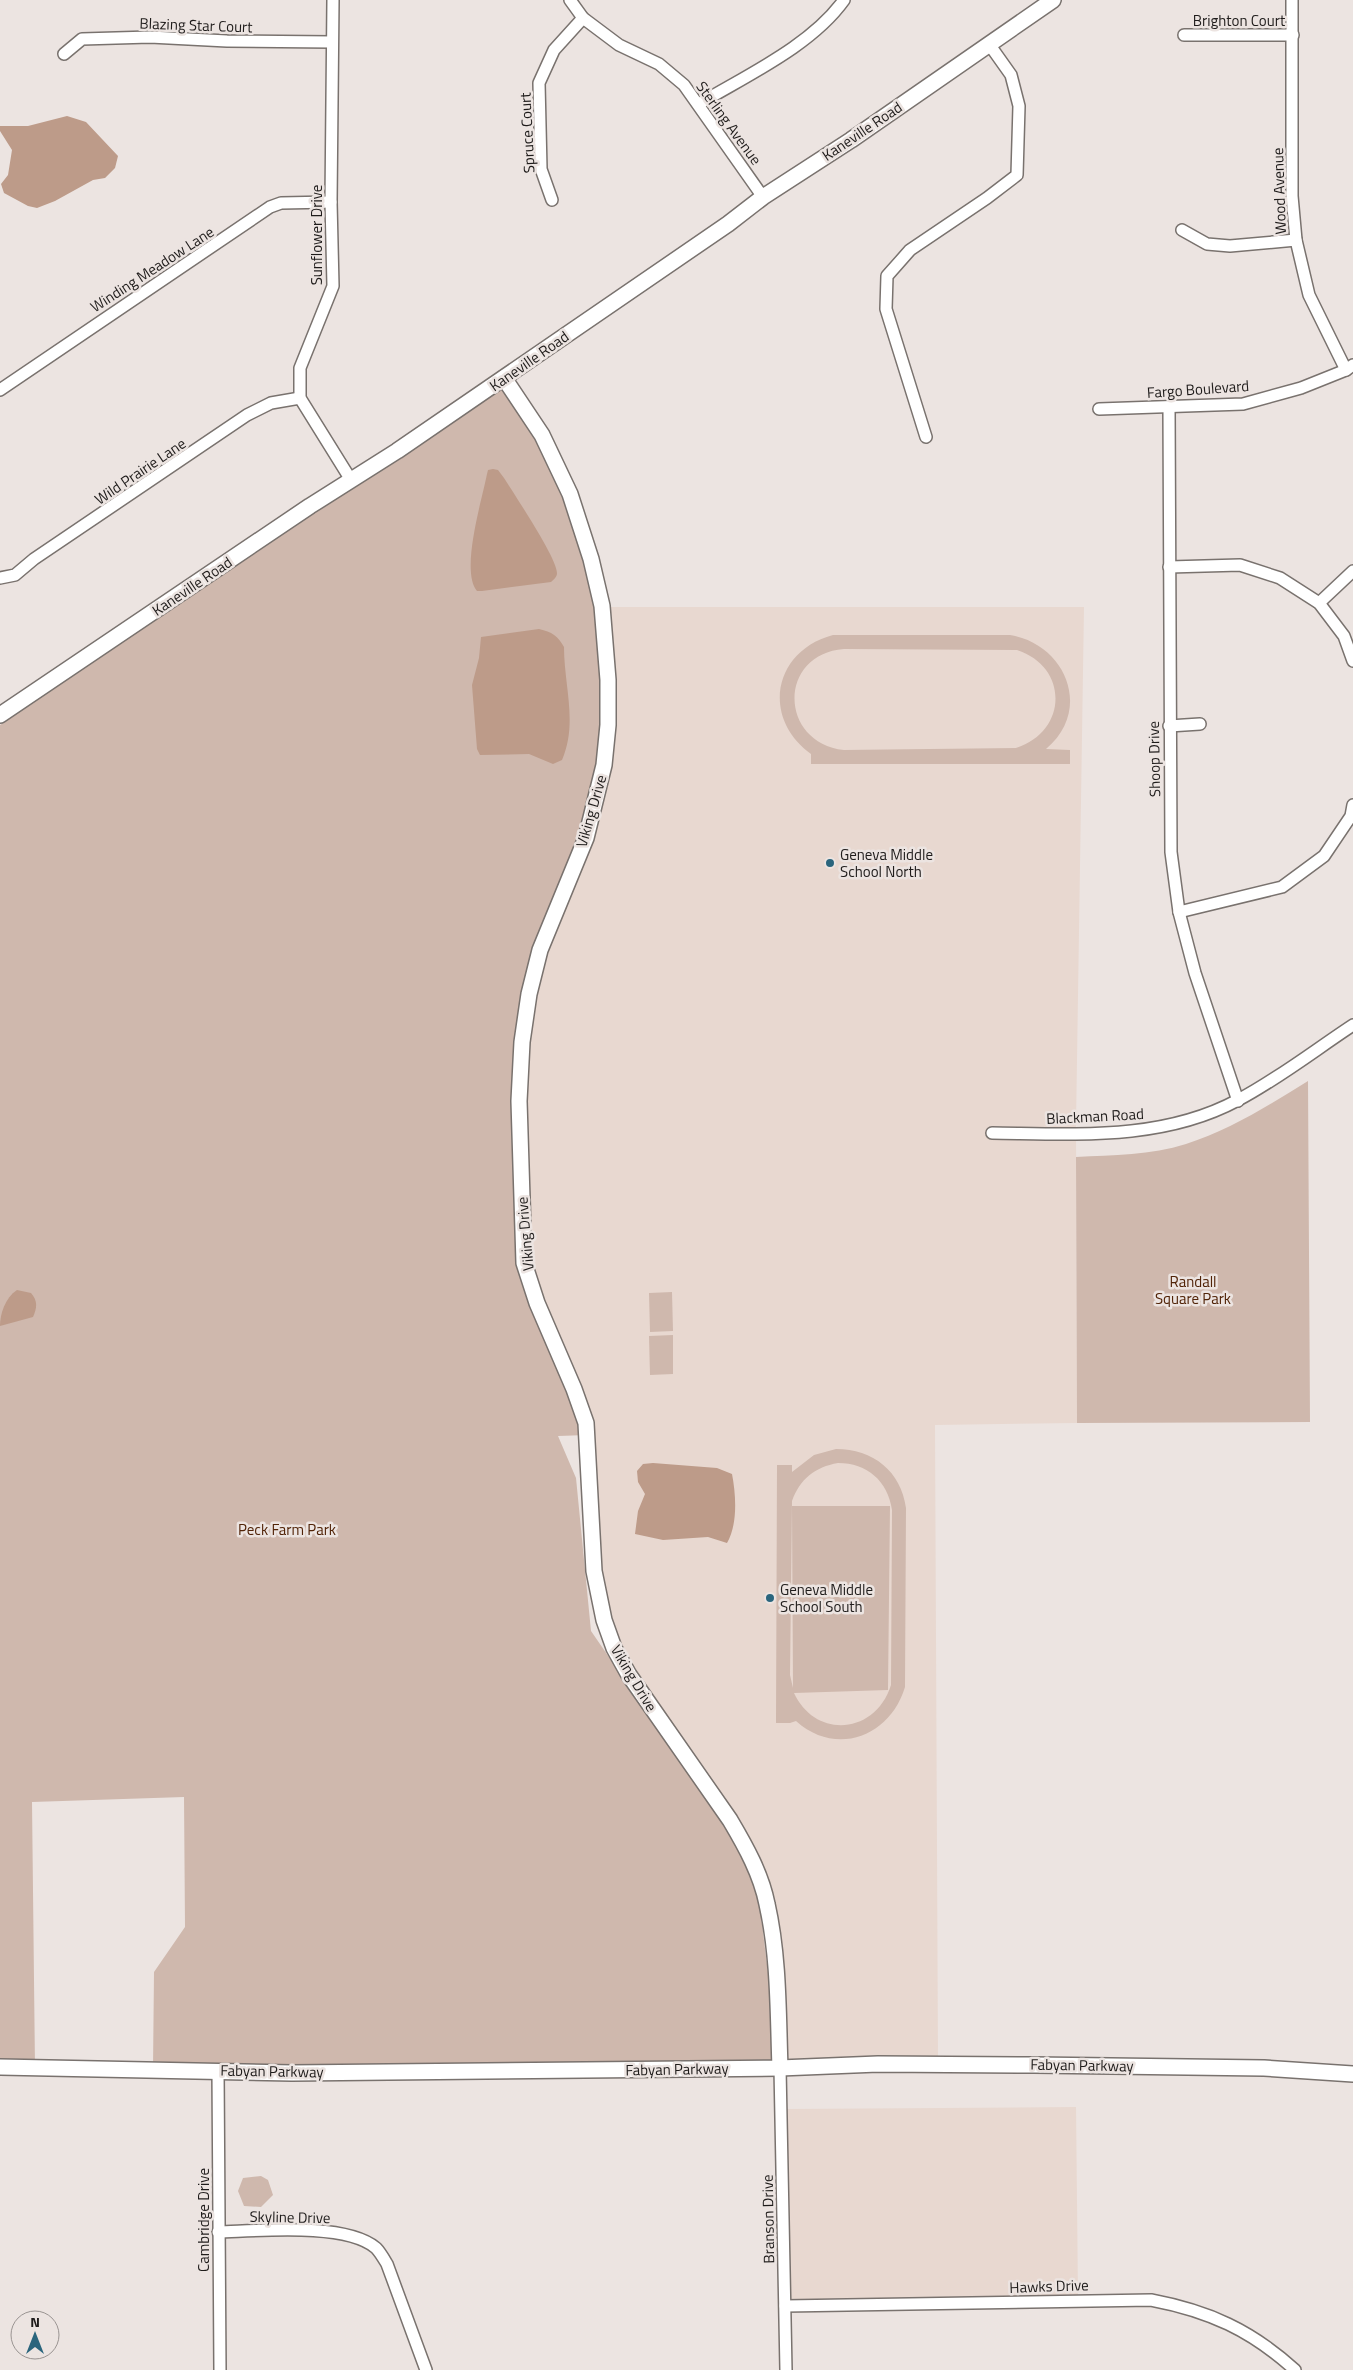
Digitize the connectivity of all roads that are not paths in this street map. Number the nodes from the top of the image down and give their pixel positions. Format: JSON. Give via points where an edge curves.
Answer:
{"nodes":[{"id":1,"x":332,"y":0,"type":"edge"},
{"id":2,"x":570,"y":0,"type":"edge"},
{"id":3,"x":844,"y":0,"type":"edge"},
{"id":4,"x":1053,"y":0,"type":"edge"},
{"id":5,"x":1292,"y":0,"type":"edge"},
{"id":6,"x":583,"y":18,"type":"junction"},
{"id":7,"x":1184,"y":35,"type":"dead end"},
{"id":8,"x":1293,"y":35,"type":"junction"},
{"id":9,"x":332,"y":42,"type":"junction"},
{"id":10,"x":989,"y":44,"type":"junction"},
{"id":11,"x":64,"y":54,"type":"dead end"},
{"id":12,"x":699,"y":104,"type":"junction"},
{"id":13,"x":763,"y":197,"type":"junction"},
{"id":14,"x":552,"y":200,"type":"dead end"},
{"id":15,"x":331,"y":202,"type":"junction"},
{"id":16,"x":1182,"y":230,"type":"dead end"},
{"id":17,"x":1296,"y":240,"type":"junction"},
{"id":18,"x":1349,"y":368,"type":"edge"},
{"id":19,"x":504,"y":378,"type":"junction"},
{"id":20,"x":0,"y":390,"type":"edge"},
{"id":21,"x":300,"y":398,"type":"junction"},
{"id":22,"x":1169,"y":407,"type":"junction"},
{"id":23,"x":1099,"y":409,"type":"dead end"},
{"id":24,"x":926,"y":437,"type":"dead end"},
{"id":25,"x":350,"y":480,"type":"junction"},
{"id":26,"x":1169,"y":567,"type":"junction"},
{"id":27,"x":1353,"y":571,"type":"edge"},
{"id":28,"x":0,"y":578,"type":"edge"},
{"id":29,"x":1319,"y":603,"type":"junction"},
{"id":30,"x":1353,"y":661,"type":"edge"},
{"id":31,"x":0,"y":715,"type":"edge"},
{"id":32,"x":1200,"y":724,"type":"dead end"},
{"id":33,"x":1169,"y":726,"type":"junction"},
{"id":34,"x":1353,"y":805,"type":"edge"},
{"id":35,"x":1179,"y":912,"type":"junction"},
{"id":36,"x":1353,"y":1025,"type":"edge"},
{"id":37,"x":1238,"y":1101,"type":"junction"},
{"id":38,"x":992,"y":1133,"type":"dead end"},
{"id":39,"x":1353,"y":2064,"type":"edge"},
{"id":40,"x":0,"y":2067,"type":"edge"},
{"id":41,"x":780,"y":2068,"type":"junction"},
{"id":42,"x":1264,"y":2068,"type":"junction"},
{"id":43,"x":218,"y":2070,"type":"junction"},
{"id":44,"x":1353,"y":2074,"type":"edge"},
{"id":45,"x":218,"y":2232,"type":"junction"},
{"id":46,"x":785,"y":2306,"type":"junction"},
{"id":47,"x":220,"y":2370,"type":"edge"},
{"id":48,"x":426,"y":2370,"type":"edge"},
{"id":49,"x":786,"y":2370,"type":"edge"},
{"id":50,"x":1295,"y":2370,"type":"edge"}],
"edges":[{"from":1,"to":9,"type":"street","name":"Sunflower Drive"},
{"from":2,"to":6,"type":"street","name":"Sterling Avenue"},
{"from":3,"to":12,"type":"street","via":[[834,14],[784,53]]},
{"from":4,"to":10,"type":"main road","name":"Kaneville Road"},
{"from":5,"to":8,"type":"street","name":"Wood Avenue"},
{"from":6,"to":12,"type":"street","name":"Sterling Avenue","via":[[619,45],[658,64],[684,85]]},
{"from":6,"to":14,"type":"street","name":"Spruce Court","via":[[554,50],[539,83],[541,169]]},
{"from":7,"to":8,"type":"street","name":"Brighton Court"},
{"from":8,"to":17,"type":"street","name":"Wood Avenue","via":[[1292,196]]},
{"from":9,"to":11,"type":"street","name":"Blazing Star Court","via":[[227,42],[150,37],[82,39]]},
{"from":9,"to":15,"type":"street","name":"Sunflower Drive"},
{"from":10,"to":13,"type":"main road","name":"Kaneville Road"},
{"from":10,"to":24,"type":"street","via":[[1011,75],[1019,106],[1017,175],[910,250],[887,276],[886,309]]},
{"from":12,"to":13,"type":"street","name":"Sterling Avenue"},
{"from":13,"to":19,"type":"main road","name":"Kaneville Road"},
{"from":15,"to":20,"type":"street","name":"Winding Meadow Lane","via":[[281,203],[270,208]]},
{"from":15,"to":21,"type":"street","name":"Sunflower Drive","via":[[333,286],[300,368]]},
{"from":16,"to":17,"type":"street","via":[[1207,244]]},
{"from":17,"to":18,"type":"street","name":"Wood Avenue","via":[[1309,295]]},
{"from":18,"to":22,"type":"street","name":"Fargo Boulevard","via":[[1301,388],[1242,404]]},
{"from":19,"to":25,"type":"main road","name":"Kaneville Road"},
{"from":19,"to":41,"type":"main road","name":"Viking Drive","via":[[542,435],[570,494],[602,606],[608,680],[604,765],[586,838],[540,950],[529,994],[519,1101],[524,1263],[586,1423],[594,1571],[598,1600],[614,1648],[628,1674],[730,1820],[758,1873],[773,1939]]},
{"from":21,"to":25,"type":"street"},
{"from":21,"to":28,"type":"street","name":"Wild Prairie Lane","via":[[271,403],[247,415],[15,575]]},
{"from":22,"to":23,"type":"street","name":"Fargo Boulevard"},
{"from":22,"to":26,"type":"street","name":"Shoop Drive"},
{"from":25,"to":31,"type":"main road","name":"Kaneville Road"},
{"from":26,"to":29,"type":"street","via":[[1240,565],[1280,578]]},
{"from":26,"to":33,"type":"street","name":"Shoop Drive"},
{"from":27,"to":29,"type":"street"},
{"from":29,"to":30,"type":"street","via":[[1344,636]]},
{"from":32,"to":33,"type":"street"},
{"from":33,"to":35,"type":"street","name":"Shoop Drive","via":[[1171,852]]},
{"from":34,"to":35,"type":"street","via":[[1351,816],[1324,856],[1282,887]]},
{"from":35,"to":37,"type":"street","name":"Shoop Drive","via":[[1195,973]]},
{"from":36,"to":37,"type":"street","name":"Blackman Road"},
{"from":37,"to":38,"type":"street","name":"Blackman Road","via":[[1178,1123],[1130,1132]]},
{"from":39,"to":42,"type":"main road"},
{"from":40,"to":43,"type":"main road","name":"Fabyan Parkway"},
{"from":41,"to":42,"type":"main road","name":"Fabyan Parkway","via":[[878,2064]]},
{"from":41,"to":43,"type":"main road","name":"Fabyan Parkway"},
{"from":41,"to":46,"type":"street","name":"Branson Drive"},
{"from":42,"to":44,"type":"main road","name":"Fabyan Parkway"},
{"from":43,"to":45,"type":"street","name":"Cambridge Drive"},
{"from":45,"to":47,"type":"street","name":"Cambridge Drive"},
{"from":45,"to":48,"type":"street","name":"Skyline Drive","via":[[310,2230],[342,2234],[376,2248],[387,2264]]},
{"from":46,"to":49,"type":"street","name":"Branson Drive"},
{"from":46,"to":50,"type":"street","name":"Hawks Drive","via":[[1151,2300],[1204,2312],[1234,2325],[1266,2345]]}]}
